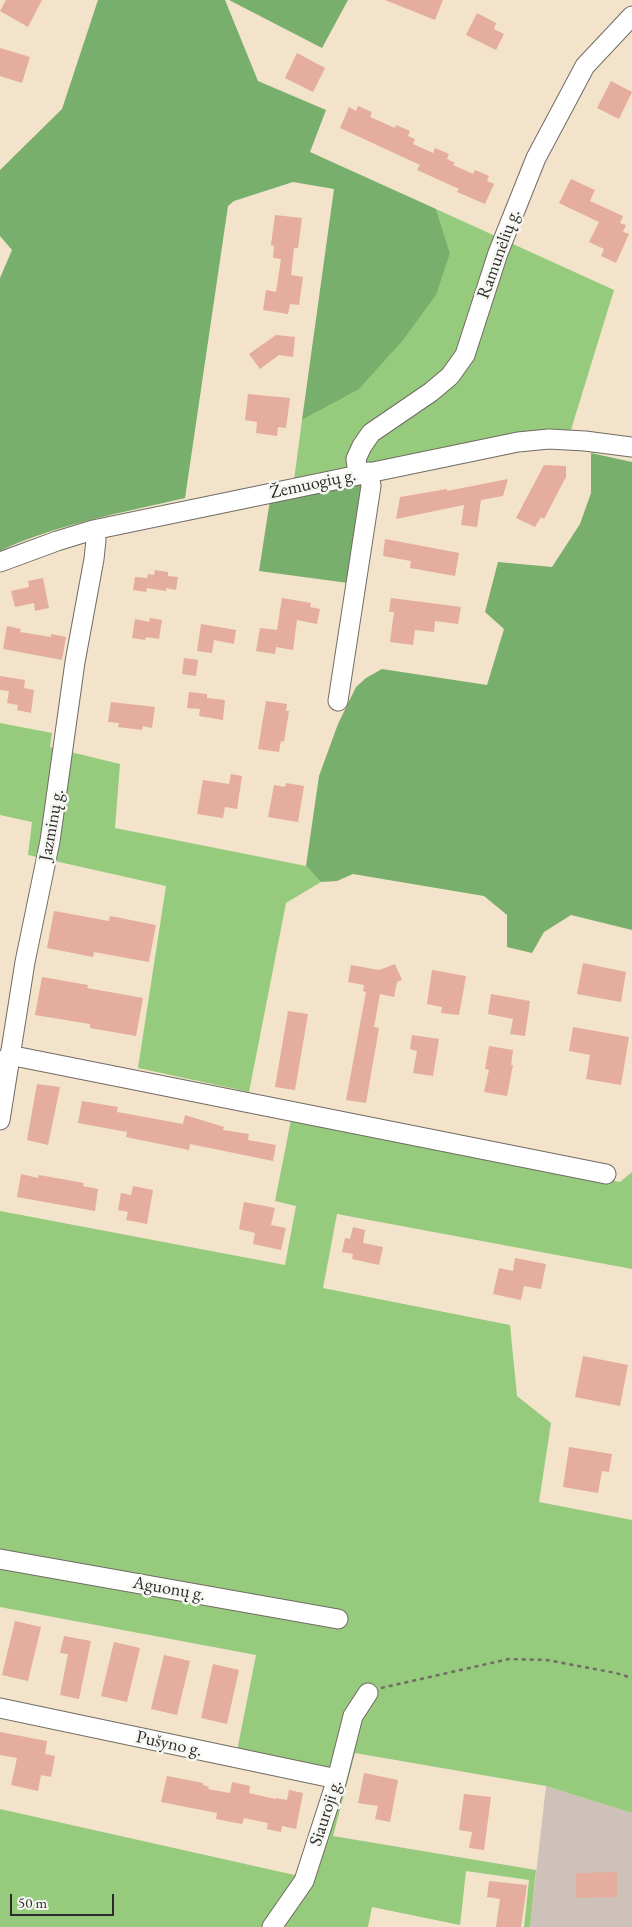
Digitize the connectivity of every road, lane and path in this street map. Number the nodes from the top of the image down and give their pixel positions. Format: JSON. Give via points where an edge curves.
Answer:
{"nodes":[{"id":1,"x":632,"y":16,"type":"edge"},
{"id":2,"x":632,"y":448,"type":"edge"},
{"id":3,"x":364,"y":473,"type":"junction"},
{"id":4,"x":94,"y":530,"type":"junction"},
{"id":5,"x":0,"y":562,"type":"edge"},
{"id":6,"x":338,"y":701,"type":"dead end"},
{"id":7,"x":9,"y":1055,"type":"junction"},
{"id":8,"x":0,"y":1120,"type":"edge"},
{"id":9,"x":606,"y":1174,"type":"dead end"},
{"id":10,"x":0,"y":1559,"type":"edge"},
{"id":11,"x":338,"y":1618,"type":"dead end"},
{"id":12,"x":632,"y":1678,"type":"edge"},
{"id":13,"x":368,"y":1693,"type":"joint"},
{"id":14,"x":0,"y":1708,"type":"edge"},
{"id":15,"x":337,"y":1779,"type":"junction"},
{"id":16,"x":272,"y":1927,"type":"edge"}],
"edges":[{"from":1,"to":3,"type":"street","name":"Ramunėlių g.","via":[[585,66],[536,158],[498,253],[465,355],[450,376],[431,392],[371,433],[356,459]]},
{"from":2,"to":3,"type":"street","name":"Žemuogių g.","via":[[549,439],[518,442]]},
{"from":3,"to":4,"type":"street","name":"Žemuogių g."},
{"from":3,"to":6,"type":"street","name":"Ramunėlių g.","via":[[371,486]]},
{"from":4,"to":5,"type":"street","name":"Žemuogių g."},
{"from":4,"to":7,"type":"street","name":"Jazminų g.","via":[[94,559],[75,662],[50,840]]},
{"from":7,"to":8,"type":"street","name":"Jazminų g."},
{"from":7,"to":9,"type":"street"},
{"from":10,"to":11,"type":"street","name":"Aguonų g."},
{"from":12,"to":13,"type":"path","via":[[547,1660],[509,1659]]},
{"from":13,"to":15,"type":"street","name":"Siauroji g.","via":[[353,1716]]},
{"from":14,"to":15,"type":"street","name":"Pušyno g."},
{"from":15,"to":16,"type":"street","name":"Siauroji g.","via":[[304,1880]]}]}
